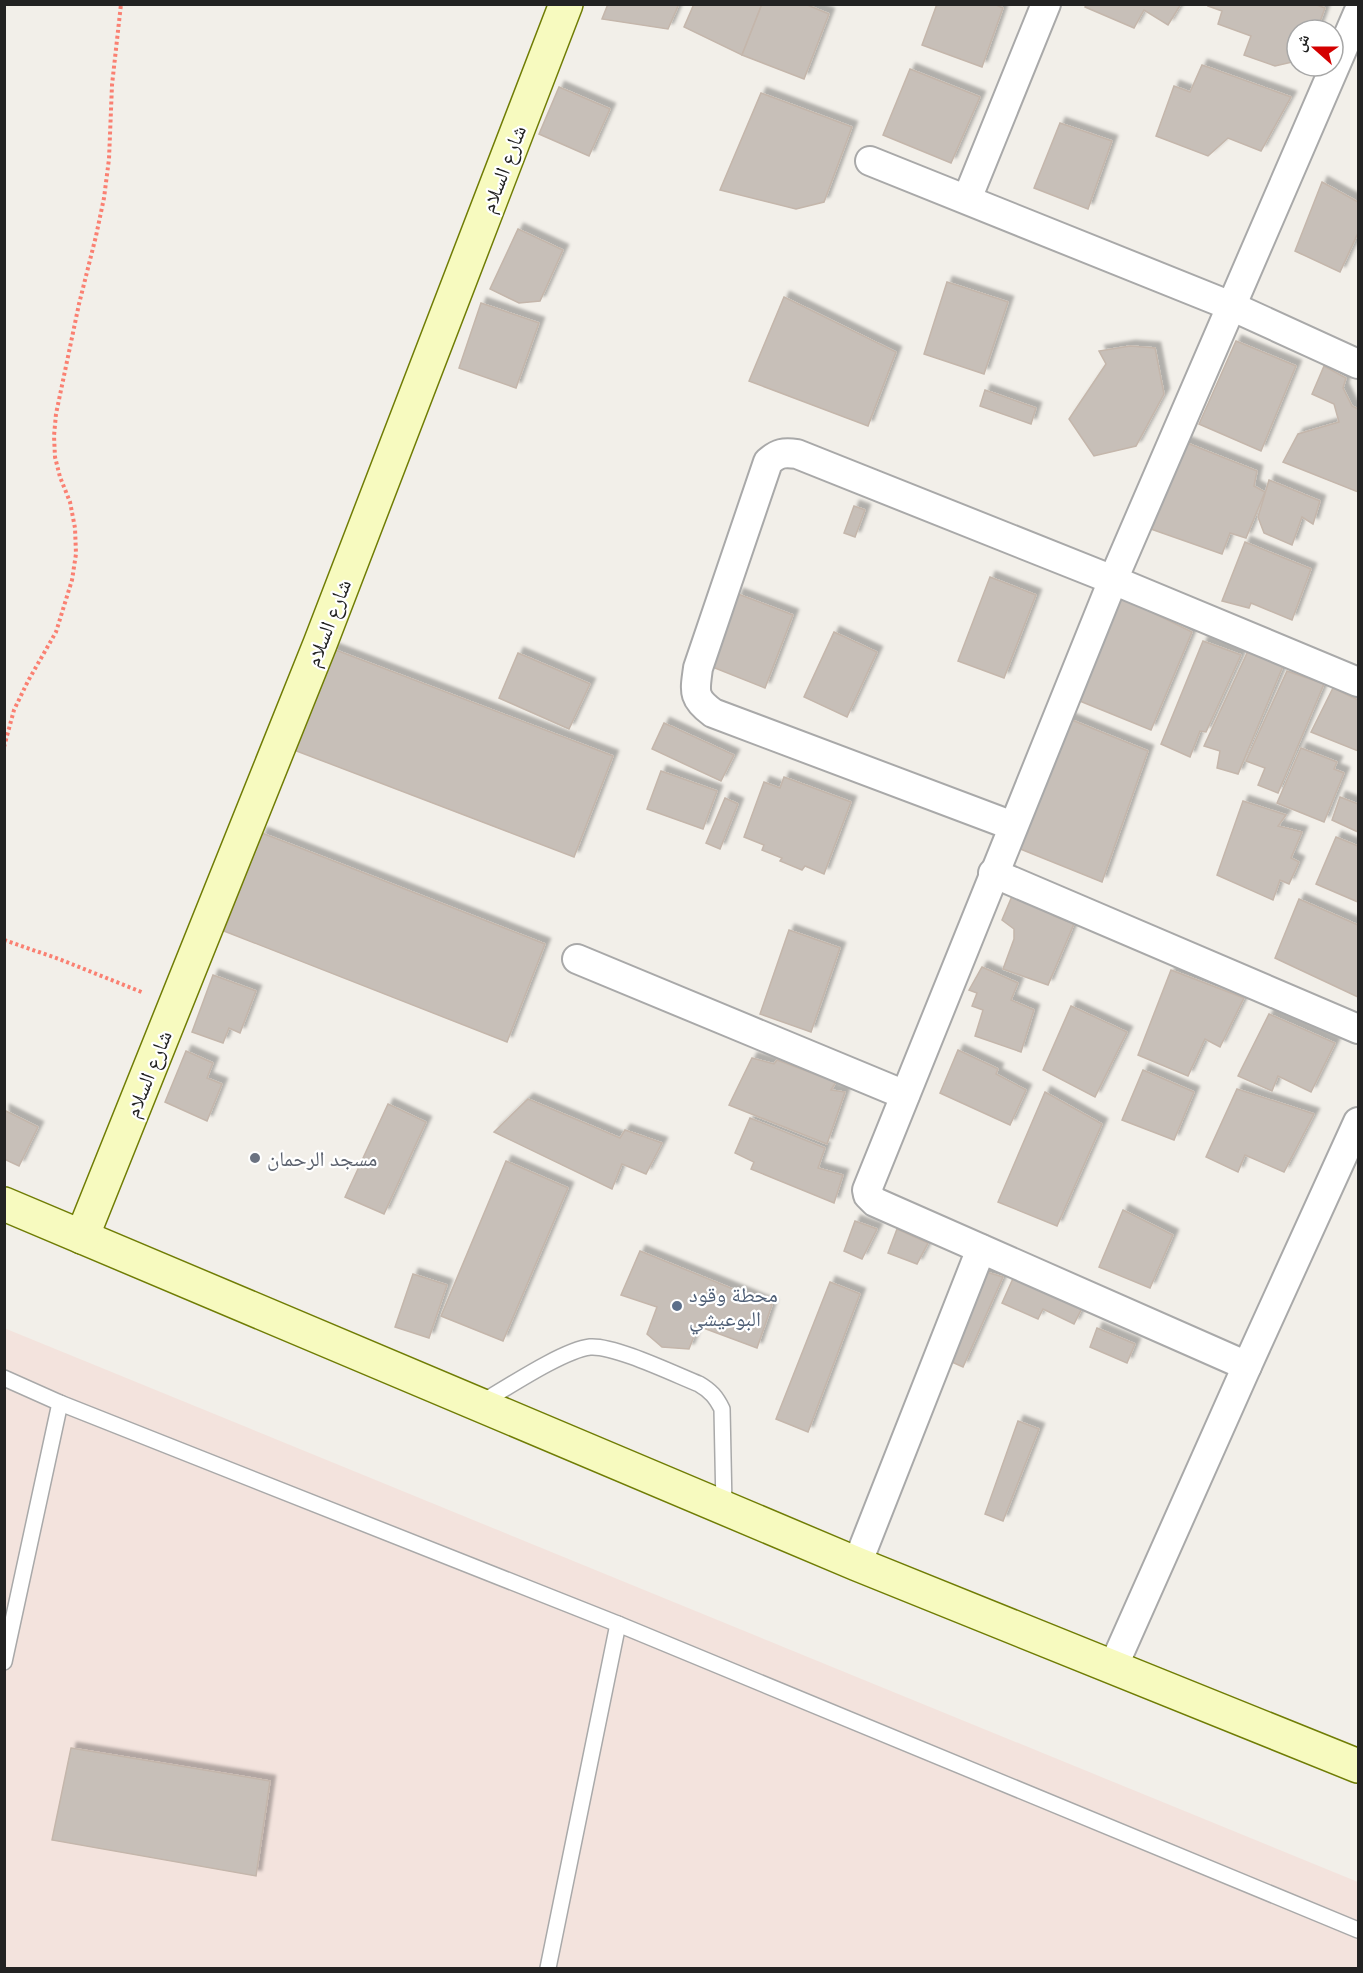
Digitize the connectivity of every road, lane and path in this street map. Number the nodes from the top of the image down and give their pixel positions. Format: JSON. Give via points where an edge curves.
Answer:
{"nodes":[{"id":1,"x":121,"y":4,"type":"edge"},
{"id":2,"x":566,"y":4,"type":"edge"},
{"id":3,"x":1046,"y":4,"type":"edge"},
{"id":4,"x":1356,"y":27,"type":"edge"},
{"id":5,"x":870,"y":161,"type":"dead end"},
{"id":6,"x":967,"y":199,"type":"junction"},
{"id":7,"x":1231,"y":306,"type":"junction"},
{"id":8,"x":1359,"y":363,"type":"edge"},
{"id":9,"x":1113,"y":580,"type":"junction"},
{"id":10,"x":1359,"y":682,"type":"edge"},
{"id":11,"x":4,"y":747,"type":"edge"},
{"id":12,"x":1012,"y":826,"type":"junction"},
{"id":13,"x":993,"y":873,"type":"junction"},
{"id":14,"x":4,"y":940,"type":"edge"},
{"id":15,"x":577,"y":959,"type":"dead end"},
{"id":16,"x":175,"y":1006,"type":"junction"},
{"id":17,"x":1359,"y":1029,"type":"edge"},
{"id":18,"x":904,"y":1095,"type":"junction"},
{"id":19,"x":1359,"y":1122,"type":"edge"},
{"id":20,"x":4,"y":1204,"type":"edge"},
{"id":21,"x":82,"y":1237,"type":"junction"},
{"id":22,"x":981,"y":1249,"type":"junction"},
{"id":23,"x":1247,"y":1366,"type":"junction"},
{"id":24,"x":4,"y":1378,"type":"edge"},
{"id":25,"x":60,"y":1403,"type":"junction"},
{"id":26,"x":478,"y":1404,"type":"junction"},
{"id":27,"x":724,"y":1507,"type":"junction"},
{"id":28,"x":857,"y":1564,"type":"junction"},
{"id":29,"x":618,"y":1624,"type":"junction"},
{"id":30,"x":4,"y":1662,"type":"edge"},
{"id":31,"x":1113,"y":1667,"type":"junction"},
{"id":32,"x":1359,"y":1766,"type":"edge"},
{"id":33,"x":1359,"y":1930,"type":"edge"},
{"id":34,"x":548,"y":1968,"type":"edge"}],
"edges":[{"from":1,"to":11,"type":"path","via":[[104,198],[78,304],[54,436],[55,457],[75,528],[74,571],[56,632],[14,710]]},
{"from":2,"to":16,"type":"main road","name":"شارع السلام","via":[[325,633]]},
{"from":3,"to":6,"type":"street"},
{"from":4,"to":7,"type":"street"},
{"from":5,"to":6,"type":"street"},
{"from":6,"to":7,"type":"street"},
{"from":7,"to":8,"type":"street"},
{"from":7,"to":9,"type":"street"},
{"from":9,"to":10,"type":"street"},
{"from":9,"to":12,"type":"street"},
{"from":9,"to":12,"type":"street","via":[[797,454],[777,454],[768,462],[698,668],[695,692],[701,704],[713,713]]},
{"from":12,"to":13,"type":"street"},
{"from":13,"to":17,"type":"street"},
{"from":13,"to":18,"type":"street"},
{"from":14,"to":16,"type":"path"},
{"from":15,"to":18,"type":"street"},
{"from":16,"to":21,"type":"main road","name":"شارع السلام"},
{"from":18,"to":22,"type":"street","via":[[868,1194],[875,1202]]},
{"from":19,"to":23,"type":"street"},
{"from":20,"to":21,"type":"main road"},
{"from":21,"to":26,"type":"main road"},
{"from":22,"to":23,"type":"street"},
{"from":22,"to":28,"type":"street"},
{"from":23,"to":31,"type":"street"},
{"from":24,"to":25,"type":"lane"},
{"from":25,"to":29,"type":"lane"},
{"from":25,"to":30,"type":"lane"},
{"from":26,"to":27,"type":"main road"},
{"from":26,"to":27,"type":"lane","via":[[568,1353],[591,1347],[614,1351],[699,1384],[710,1390],[722,1409]]},
{"from":27,"to":28,"type":"main road"},
{"from":28,"to":31,"type":"main road"},
{"from":29,"to":33,"type":"lane"},
{"from":29,"to":34,"type":"lane"},
{"from":31,"to":32,"type":"main road"}]}
